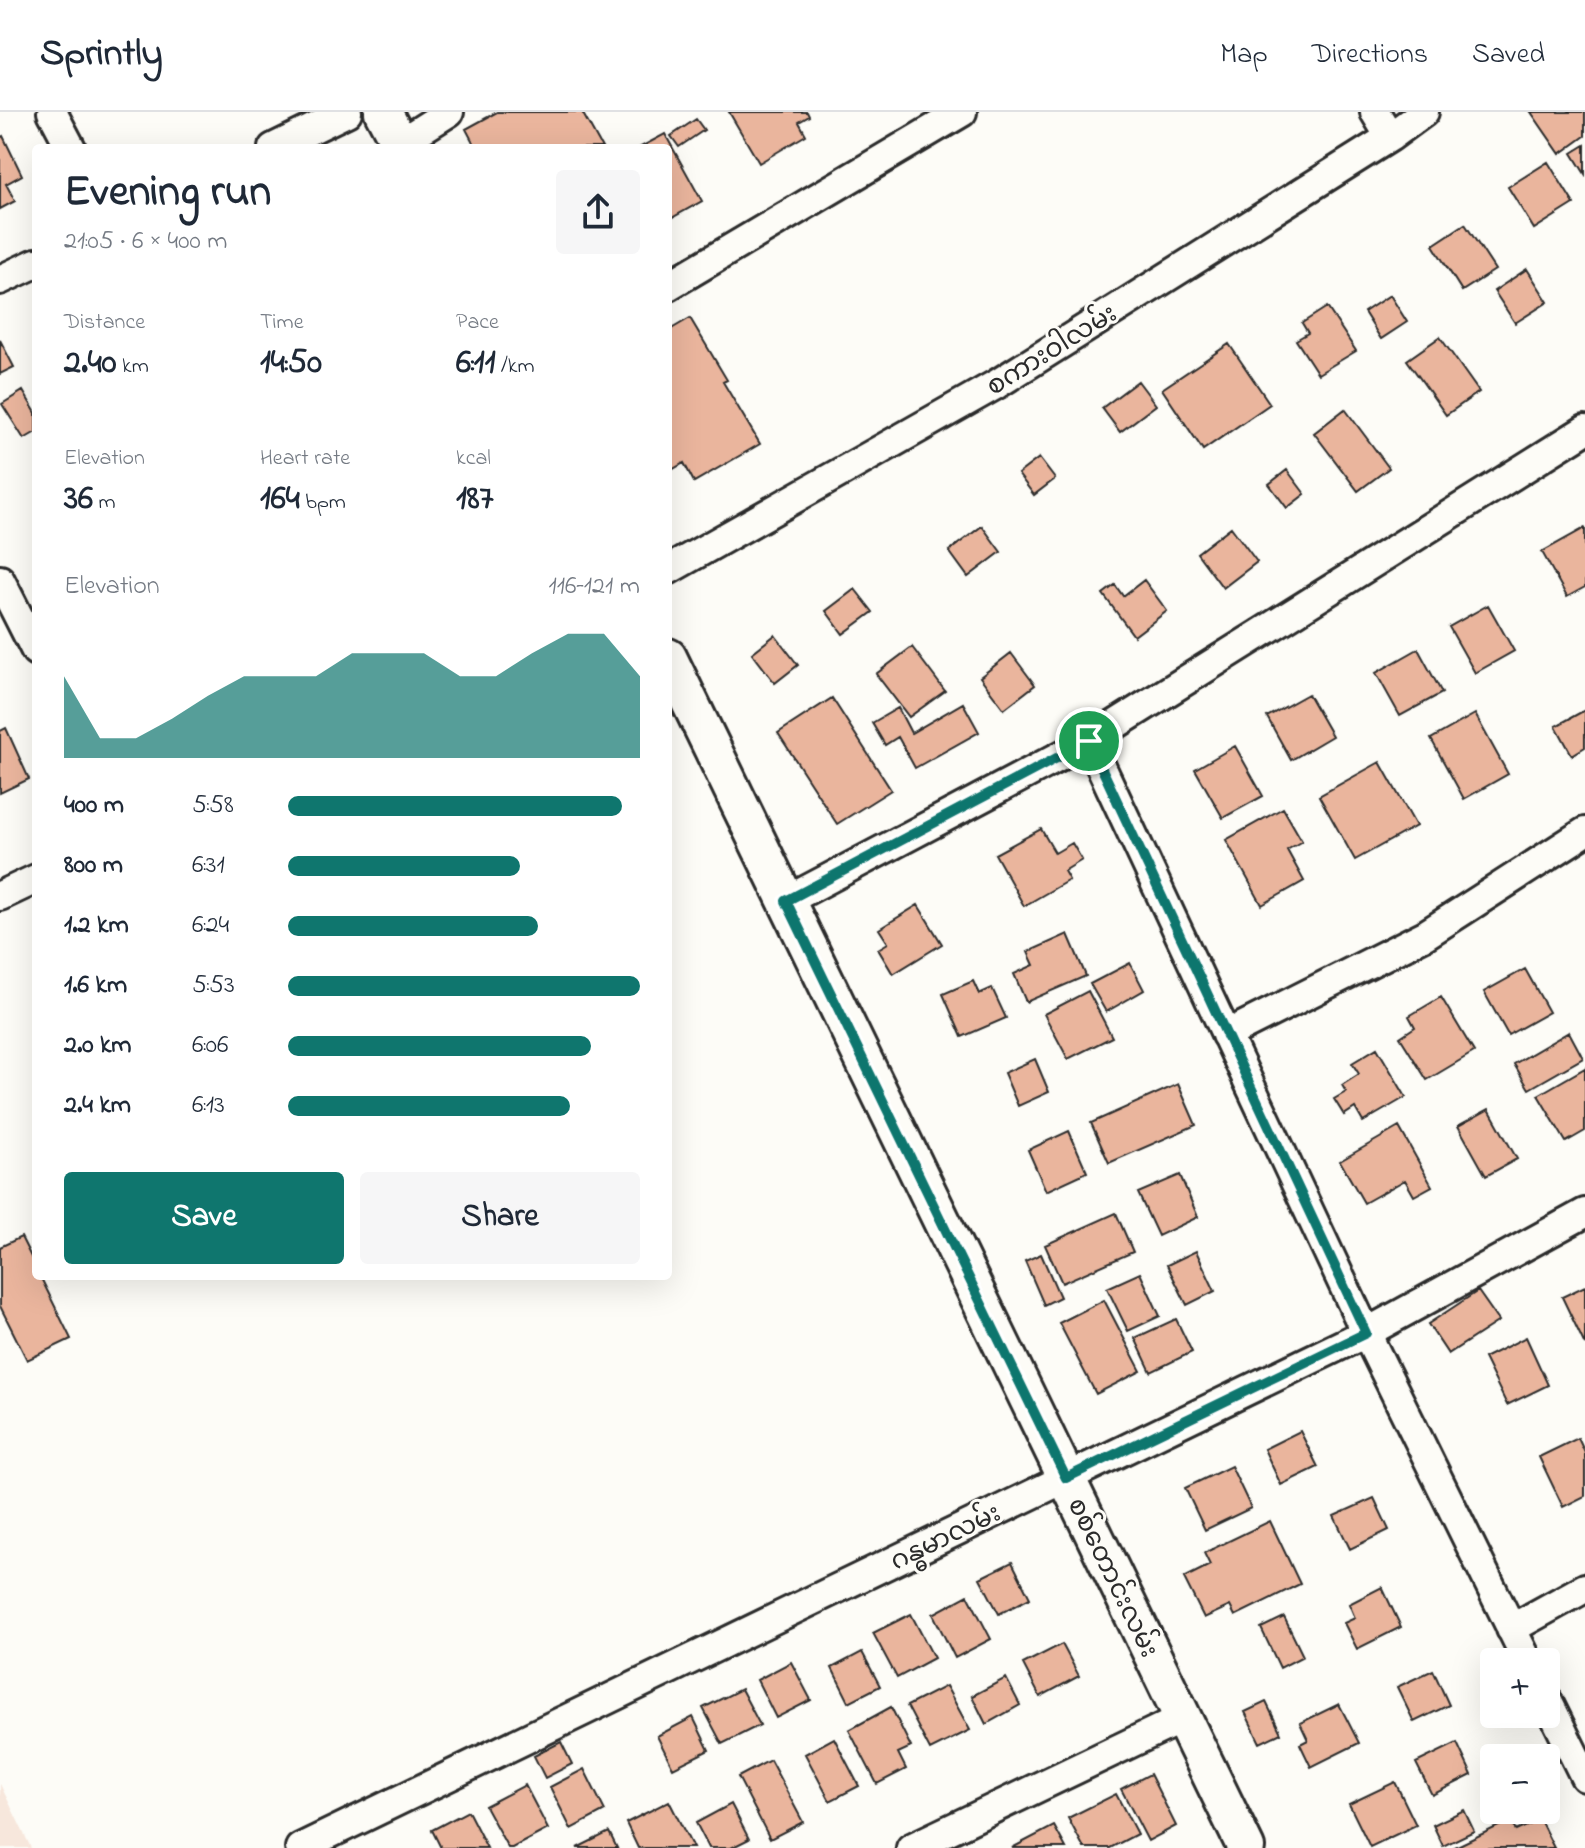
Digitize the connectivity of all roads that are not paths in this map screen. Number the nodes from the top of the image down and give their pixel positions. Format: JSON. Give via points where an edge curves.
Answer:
{"nodes":[{"id":1,"x":52,"y":112,"type":"edge"},
{"id":2,"x":347,"y":112,"type":"edge"},
{"id":3,"x":383,"y":112,"type":"edge"},
{"id":4,"x":449,"y":112,"type":"edge"},
{"id":5,"x":962,"y":112,"type":"edge"},
{"id":6,"x":1375,"y":112,"type":"edge"},
{"id":7,"x":1424,"y":112,"type":"edge"},
{"id":8,"x":1390,"y":137,"type":"junction"},
{"id":9,"x":69,"y":144,"type":"edge"},
{"id":10,"x":281,"y":144,"type":"edge"},
{"id":11,"x":400,"y":144,"type":"edge"},
{"id":12,"x":404,"y":144,"type":"edge"},
{"id":13,"x":32,"y":265,"type":"edge"},
{"id":14,"x":0,"y":280,"type":"edge"},
{"id":15,"x":672,"y":284,"type":"edge"},
{"id":16,"x":1585,"y":430,"type":"edge"},
{"id":17,"x":672,"y":568,"type":"edge"},
{"id":18,"x":0,"y":580,"type":"edge"},
{"id":19,"x":32,"y":643,"type":"edge"},
{"id":20,"x":672,"y":665,"type":"edge"},
{"id":21,"x":1089,"y":741,"type":"junction"},
{"id":22,"x":1585,"y":832,"type":"edge"},
{"id":23,"x":32,"y":881,"type":"edge"},
{"id":24,"x":0,"y":896,"type":"edge"},
{"id":25,"x":786,"y":901,"type":"junction"},
{"id":26,"x":1226,"y":1035,"type":"junction"},
{"id":27,"x":1585,"y":1213,"type":"edge"},
{"id":28,"x":1366,"y":1333,"type":"junction"},
{"id":29,"x":1066,"y":1478,"type":"junction"},
{"id":30,"x":1585,"y":1588,"type":"edge"},
{"id":31,"x":1511,"y":1629,"type":"junction"},
{"id":32,"x":1521,"y":1648,"type":"edge"},
{"id":33,"x":1183,"y":1718,"type":"junction"},
{"id":34,"x":1560,"y":1726,"type":"edge"},
{"id":35,"x":1585,"y":1777,"type":"edge"},
{"id":36,"x":308,"y":1846,"type":"edge"},
{"id":37,"x":911,"y":1848,"type":"edge"},
{"id":38,"x":1246,"y":1848,"type":"edge"}],
"edges":[{"from":1,"to":9,"type":"street"},
{"from":2,"to":10,"type":"street"},
{"from":3,"to":11,"type":"street"},
{"from":4,"to":12,"type":"street"},
{"from":5,"to":15,"type":"street"},
{"from":6,"to":8,"type":"street"},
{"from":7,"to":8,"type":"street","name":"စကားဝါလမ်း"},
{"from":8,"to":17,"type":"street","name":"စကားဝါလမ်း","via":[[997,384]]},
{"from":13,"to":14,"type":"street"},
{"from":16,"to":21,"type":"street"},
{"from":18,"to":19,"type":"street"},
{"from":20,"to":25,"type":"street","name":"စစ်တောင်းလမ်း"},
{"from":21,"to":25,"type":"street"},
{"from":21,"to":26,"type":"street"},
{"from":22,"to":26,"type":"street","via":[[1425,935]]},
{"from":23,"to":24,"type":"street"},
{"from":25,"to":29,"type":"street","name":"စစ်တောင်းလမ်း"},
{"from":26,"to":28,"type":"street"},
{"from":27,"to":28,"type":"street","name":"ဂန္ဓမာလမ်း"},
{"from":28,"to":29,"type":"street","name":"ဂန္ဓမာလမ်း"},
{"from":28,"to":31,"type":"street"},
{"from":29,"to":33,"type":"street","name":"စစ်တောင်းလမ်း"},
{"from":29,"to":36,"type":"street","name":"ဂန္ဓမာလမ်း"},
{"from":30,"to":31,"type":"street"},
{"from":31,"to":32,"type":"street"},
{"from":33,"to":37,"type":"street"},
{"from":33,"to":38,"type":"street","name":"စစ်တောင်းလမ်း"},
{"from":34,"to":35,"type":"street"}]}
